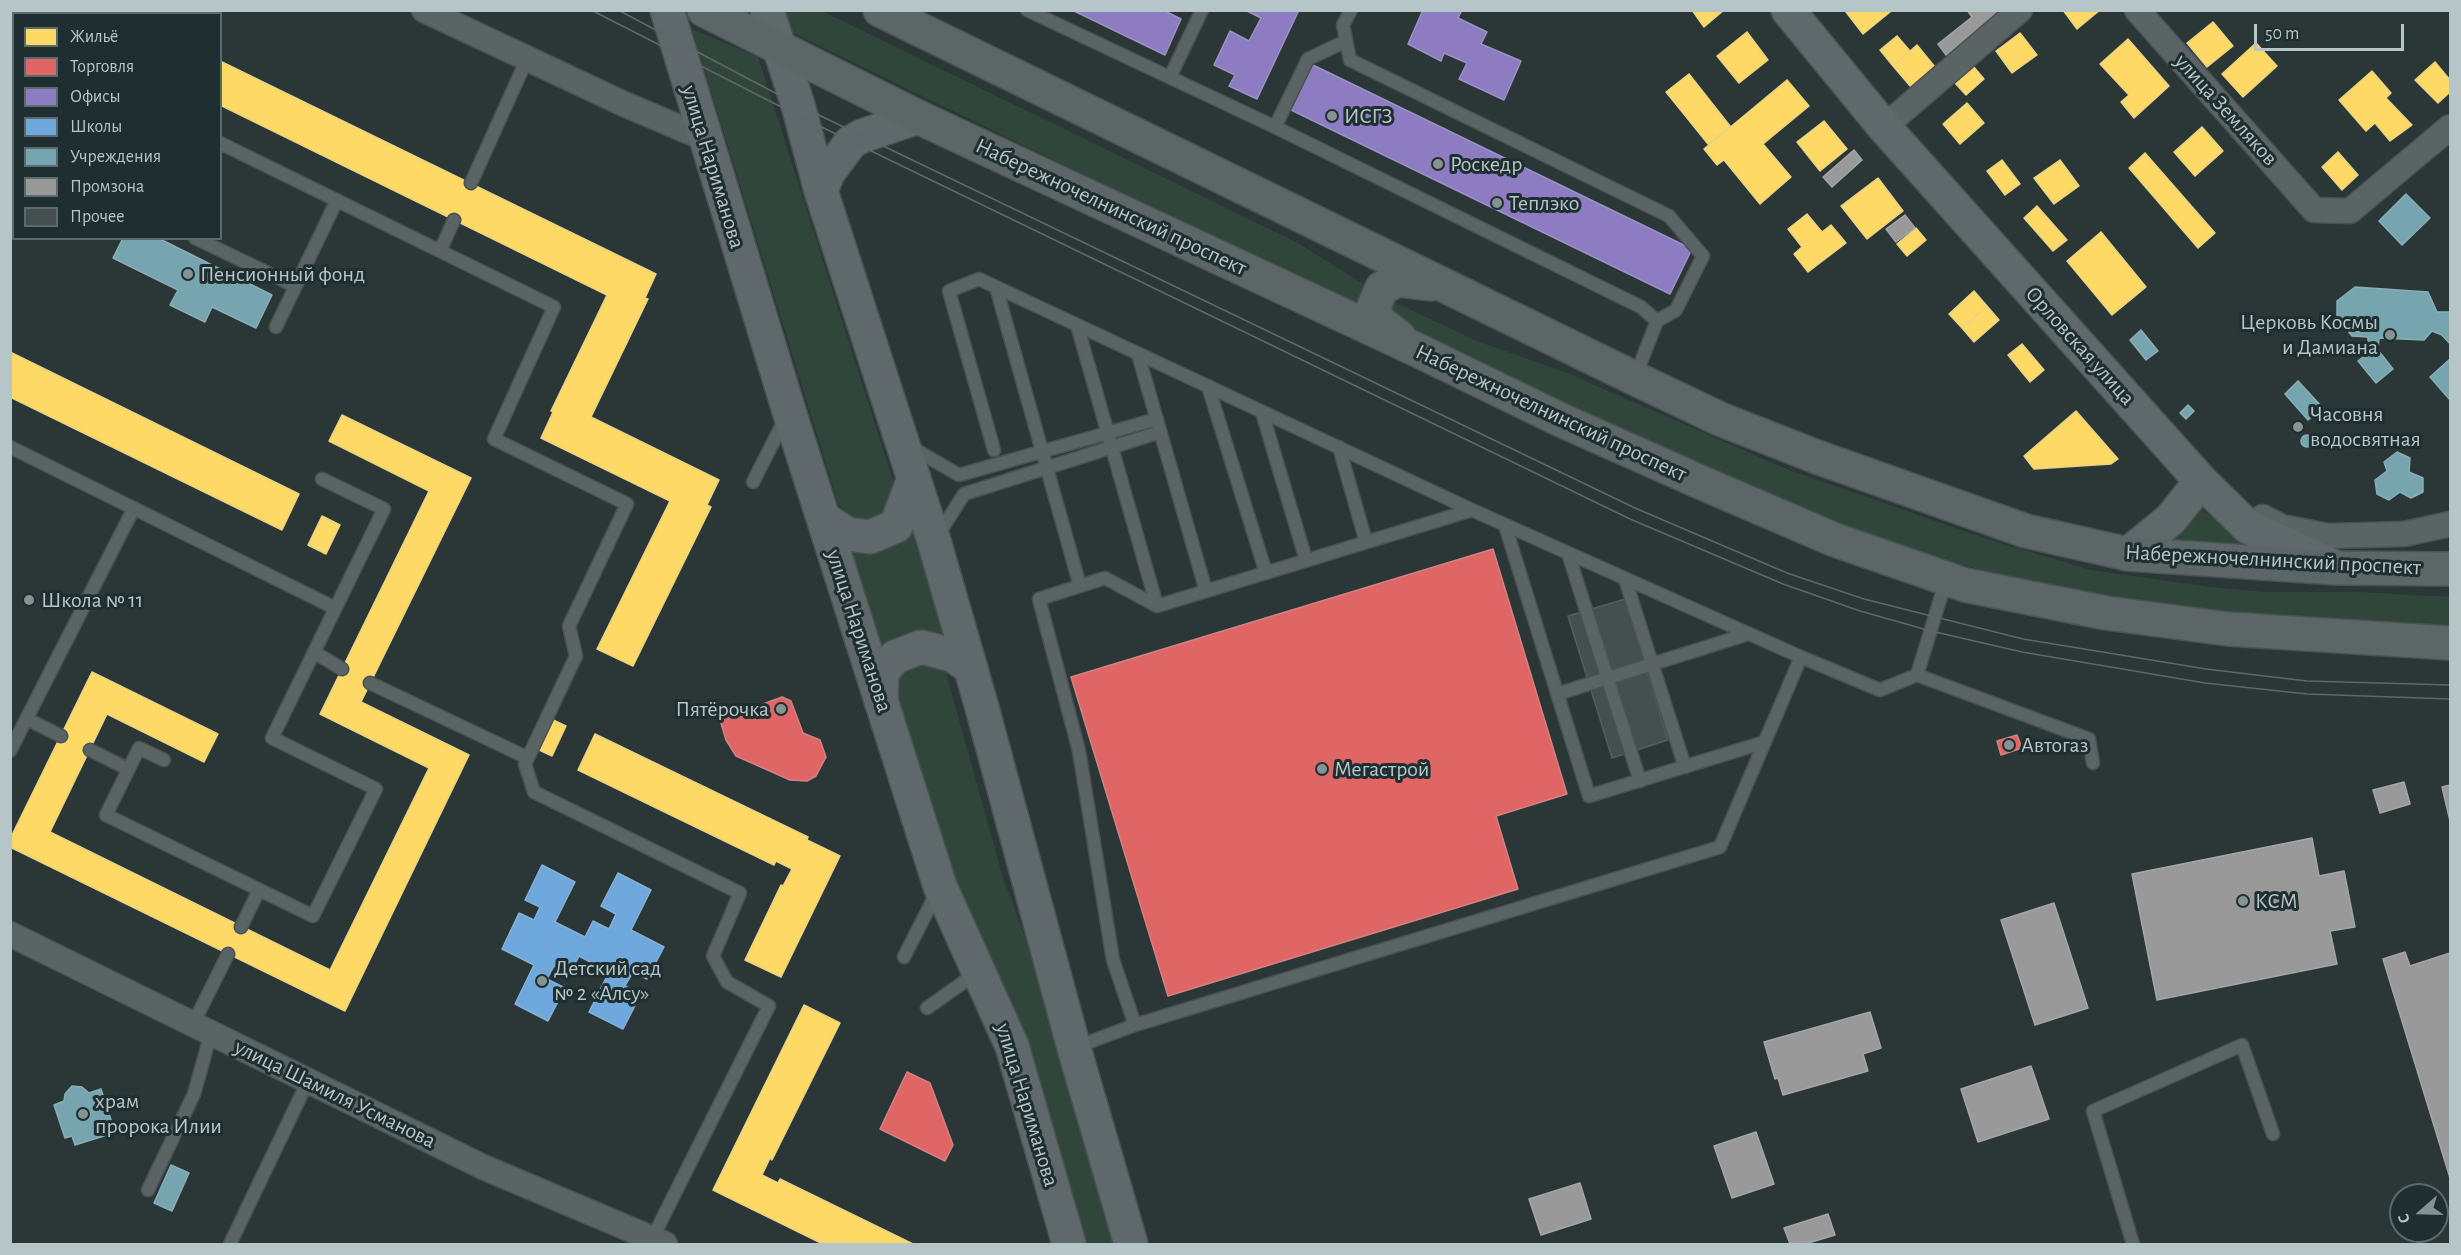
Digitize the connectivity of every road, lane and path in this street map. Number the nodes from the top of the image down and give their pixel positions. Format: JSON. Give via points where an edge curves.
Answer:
{"nodes":[{"id":1,"x":424,"y":10,"type":"edge"},
{"id":2,"x":667,"y":10,"type":"edge"},
{"id":3,"x":704,"y":10,"type":"edge"},
{"id":4,"x":767,"y":10,"type":"edge"},
{"id":5,"x":880,"y":10,"type":"edge"},
{"id":6,"x":1027,"y":10,"type":"edge"},
{"id":7,"x":1202,"y":10,"type":"edge"},
{"id":8,"x":1351,"y":10,"type":"edge"},
{"id":9,"x":1788,"y":10,"type":"edge"},
{"id":10,"x":2020,"y":10,"type":"edge"},
{"id":11,"x":2137,"y":10,"type":"edge"},
{"id":12,"x":1346,"y":41,"type":"junction"},
{"id":13,"x":776,"y":45,"type":"junction"},
{"id":14,"x":527,"y":59,"type":"junction"},
{"id":15,"x":1170,"y":77,"type":"junction"},
{"id":16,"x":918,"y":117,"type":"junction"},
{"id":17,"x":1884,"y":127,"type":"junction"},
{"id":18,"x":2451,"y":127,"type":"edge"},
{"id":19,"x":1275,"y":128,"type":"junction"},
{"id":20,"x":704,"y":138,"type":"junction"},
{"id":21,"x":222,"y":143,"type":"edge"},
{"id":22,"x":471,"y":183,"type":"dead end"},
{"id":23,"x":821,"y":190,"type":"junction"},
{"id":24,"x":337,"y":200,"type":"junction"},
{"id":25,"x":454,"y":220,"type":"dead end"},
{"id":26,"x":199,"y":240,"type":"edge"},
{"id":27,"x":440,"y":251,"type":"junction"},
{"id":28,"x":295,"y":286,"type":"junction"},
{"id":29,"x":1442,"y":286,"type":"junction"},
{"id":30,"x":996,"y":287,"type":"junction"},
{"id":31,"x":1657,"y":321,"type":"junction"},
{"id":32,"x":1077,"y":325,"type":"junction"},
{"id":33,"x":276,"y":327,"type":"dead end"},
{"id":34,"x":1413,"y":348,"type":"junction"},
{"id":35,"x":1138,"y":354,"type":"junction"},
{"id":36,"x":1634,"y":378,"type":"junction"},
{"id":37,"x":1208,"y":386,"type":"junction"},
{"id":38,"x":789,"y":411,"type":"junction"},
{"id":39,"x":1262,"y":412,"type":"junction"},
{"id":40,"x":1157,"y":419,"type":"junction"},
{"id":41,"x":1160,"y":432,"type":"junction"},
{"id":42,"x":1107,"y":433,"type":"junction"},
{"id":43,"x":903,"y":443,"type":"junction"},
{"id":44,"x":10,"y":447,"type":"edge"},
{"id":45,"x":1111,"y":447,"type":"junction"},
{"id":46,"x":1338,"y":447,"type":"junction"},
{"id":47,"x":994,"y":450,"type":"dead end"},
{"id":48,"x":1042,"y":452,"type":"junction"},
{"id":49,"x":1047,"y":467,"type":"junction"},
{"id":50,"x":914,"y":478,"type":"junction"},
{"id":51,"x":322,"y":479,"type":"dead end"},
{"id":52,"x":753,"y":482,"type":"dead end"},
{"id":53,"x":2204,"y":484,"type":"junction"},
{"id":54,"x":134,"y":508,"type":"junction"},
{"id":55,"x":1472,"y":510,"type":"junction"},
{"id":56,"x":823,"y":519,"type":"junction"},
{"id":57,"x":2451,"y":524,"type":"edge"},
{"id":58,"x":1505,"y":525,"type":"junction"},
{"id":59,"x":934,"y":541,"type":"junction"},
{"id":60,"x":1366,"y":542,"type":"junction"},
{"id":61,"x":1568,"y":553,"type":"junction"},
{"id":62,"x":2128,"y":554,"type":"junction"},
{"id":63,"x":1306,"y":560,"type":"junction"},
{"id":64,"x":2337,"y":568,"type":"junction"},
{"id":65,"x":2451,"y":569,"type":"edge"},
{"id":66,"x":1266,"y":573,"type":"junction"},
{"id":67,"x":1946,"y":578,"type":"junction"},
{"id":68,"x":1625,"y":579,"type":"junction"},
{"id":69,"x":1080,"y":586,"type":"junction"},
{"id":70,"x":1206,"y":591,"type":"junction"},
{"id":71,"x":1157,"y":606,"type":"junction"},
{"id":72,"x":335,"y":608,"type":"junction"},
{"id":73,"x":1748,"y":634,"type":"junction"},
{"id":74,"x":2451,"y":643,"type":"edge"},
{"id":75,"x":314,"y":652,"type":"junction"},
{"id":76,"x":1801,"y":657,"type":"junction"},
{"id":77,"x":1652,"y":664,"type":"junction"},
{"id":78,"x":971,"y":668,"type":"junction"},
{"id":79,"x":342,"y":669,"type":"dead end"},
{"id":80,"x":1917,"y":675,"type":"junction"},
{"id":81,"x":1608,"y":678,"type":"junction"},
{"id":82,"x":370,"y":683,"type":"dead end"},
{"id":83,"x":1557,"y":694,"type":"junction"},
{"id":84,"x":881,"y":702,"type":"junction"},
{"id":85,"x":27,"y":719,"type":"junction"},
{"id":86,"x":61,"y":736,"type":"dead end"},
{"id":87,"x":1765,"y":742,"type":"junction"},
{"id":88,"x":90,"y":750,"type":"dead end"},
{"id":89,"x":10,"y":751,"type":"edge"},
{"id":90,"x":528,"y":758,"type":"junction"},
{"id":91,"x":164,"y":760,"type":"dead end"},
{"id":92,"x":2093,"y":763,"type":"dead end"},
{"id":93,"x":1685,"y":767,"type":"junction"},
{"id":94,"x":129,"y":769,"type":"junction"},
{"id":95,"x":1640,"y":781,"type":"junction"},
{"id":96,"x":940,"y":886,"type":"junction"},
{"id":97,"x":259,"y":890,"type":"junction"},
{"id":98,"x":241,"y":927,"type":"dead end"},
{"id":99,"x":10,"y":934,"type":"edge"},
{"id":100,"x":228,"y":954,"type":"dead end"},
{"id":101,"x":904,"y":957,"type":"dead end"},
{"id":102,"x":979,"y":972,"type":"junction"},
{"id":103,"x":927,"y":1008,"type":"dead end"},
{"id":104,"x":1135,"y":1025,"type":"junction"},
{"id":105,"x":202,"y":1028,"type":"junction"},
{"id":106,"x":1074,"y":1048,"type":"junction"},
{"id":107,"x":308,"y":1081,"type":"junction"},
{"id":108,"x":2273,"y":1134,"type":"dead end"},
{"id":109,"x":148,"y":1190,"type":"dead end"},
{"id":110,"x":658,"y":1242,"type":"edge"},
{"id":111,"x":230,"y":1245,"type":"edge"},
{"id":112,"x":1069,"y":1245,"type":"edge"},
{"id":113,"x":1131,"y":1245,"type":"edge"},
{"id":114,"x":2133,"y":1245,"type":"edge"}],
"edges":[{"from":1,"to":14,"type":"street"},
{"from":2,"to":20,"type":"main road","name":"улица Нариманова"},
{"from":3,"to":13,"type":"main road","name":"Набережночелнинский проспект"},
{"from":4,"to":13,"type":"main road"},
{"from":5,"to":29,"type":"main road","name":"Набережночелнинский проспект"},
{"from":6,"to":15,"type":"lane"},
{"from":7,"to":15,"type":"lane"},
{"from":8,"to":12,"type":"lane","via":[[1343,25]]},
{"from":9,"to":17,"type":"main road","name":"Орловская улица"},
{"from":10,"to":17,"type":"street"},
{"from":11,"to":18,"type":"street","name":"улица Земляков","via":[[2314,210],[2350,210]]},
{"from":12,"to":19,"type":"lane","via":[[1308,59]]},
{"from":12,"to":31,"type":"lane","via":[[1350,60],[1669,216],[1703,256],[1677,310]]},
{"from":13,"to":16,"type":"main road","name":"Набережночелнинский проспект"},
{"from":13,"to":23,"type":"main road","via":[[798,105]]},
{"from":14,"to":20,"type":"street"},
{"from":14,"to":22,"type":"lane"},
{"from":15,"to":19,"type":"lane"},
{"from":16,"to":23,"type":"main road","via":[[851,142],[828,172]]},
{"from":16,"to":34,"type":"main road","name":"Набережночелнинский проспект"},
{"from":17,"to":53,"type":"main road","name":"Орловская улица"},
{"from":19,"to":31,"type":"lane","via":[[1641,307]]},
{"from":20,"to":38,"type":"main road","name":"улица Нариманова"},
{"from":21,"to":24,"type":"lane"},
{"from":23,"to":43,"type":"main road"},
{"from":24,"to":27,"type":"lane"},
{"from":24,"to":28,"type":"lane"},
{"from":25,"to":27,"type":"lane"},
{"from":26,"to":28,"type":"lane"},
{"from":27,"to":90,"type":"lane","via":[[554,307],[495,439],[627,504],[569,626],[576,656]]},
{"from":28,"to":33,"type":"lane"},
{"from":29,"to":34,"type":"main road","via":[[1398,280],[1382,288],[1374,306],[1377,320]]},
{"from":29,"to":36,"type":"main road","name":"Набережночелнинский проспект"},
{"from":30,"to":32,"type":"lane"},
{"from":30,"to":47,"type":"lane","via":[[979,279],[949,291]]},
{"from":30,"to":48,"type":"lane"},
{"from":31,"to":36,"type":"lane"},
{"from":32,"to":35,"type":"lane"},
{"from":32,"to":42,"type":"lane"},
{"from":34,"to":67,"type":"main road","name":"Набережночелнинский проспект","via":[[1707,485],[1835,540]]},
{"from":35,"to":37,"type":"lane"},
{"from":35,"to":40,"type":"lane"},
{"from":36,"to":62,"type":"main road","name":"Набережночелнинский проспект","via":[[1720,419],[1817,457],[2026,531]]},
{"from":37,"to":39,"type":"lane"},
{"from":37,"to":66,"type":"lane"},
{"from":38,"to":52,"type":"lane"},
{"from":38,"to":56,"type":"main road","name":"улица Нариманова"},
{"from":39,"to":46,"type":"lane"},
{"from":39,"to":63,"type":"lane"},
{"from":40,"to":41,"type":"lane"},
{"from":40,"to":42,"type":"lane"},
{"from":41,"to":45,"type":"lane"},
{"from":41,"to":70,"type":"lane"},
{"from":42,"to":45,"type":"lane"},
{"from":42,"to":48,"type":"lane"},
{"from":43,"to":48,"type":"lane","via":[[960,475]]},
{"from":43,"to":50,"type":"main road"},
{"from":44,"to":54,"type":"lane"},
{"from":45,"to":49,"type":"lane"},
{"from":45,"to":71,"type":"lane"},
{"from":46,"to":55,"type":"lane"},
{"from":46,"to":60,"type":"lane"},
{"from":48,"to":49,"type":"lane"},
{"from":49,"to":59,"type":"lane","via":[[964,494]]},
{"from":49,"to":69,"type":"lane"},
{"from":50,"to":56,"type":"main road","via":[[896,526],[870,537],[847,534]]},
{"from":50,"to":59,"type":"main road"},
{"from":51,"to":72,"type":"lane","via":[[384,509]]},
{"from":53,"to":57,"type":"street","name":"Орловская улица","via":[[2282,527],[2328,537],[2404,534]]},
{"from":53,"to":62,"type":"main road","via":[[2171,519]]},
{"from":53,"to":64,"type":"main road","via":[[2248,527]]},
{"from":54,"to":72,"type":"lane"},
{"from":54,"to":85,"type":"lane"},
{"from":55,"to":58,"type":"lane"},
{"from":55,"to":60,"type":"lane"},
{"from":56,"to":84,"type":"main road","name":"улица Нариманова"},
{"from":58,"to":61,"type":"lane"},
{"from":58,"to":83,"type":"lane"},
{"from":59,"to":78,"type":"main road"},
{"from":60,"to":63,"type":"lane"},
{"from":61,"to":68,"type":"lane"},
{"from":61,"to":81,"type":"lane"},
{"from":62,"to":64,"type":"main road","name":"Набережночелнинский проспект"},
{"from":63,"to":66,"type":"lane"},
{"from":64,"to":65,"type":"main road","name":"Набережночелнинский проспект"},
{"from":66,"to":70,"type":"lane"},
{"from":67,"to":74,"type":"main road","name":"Набережночелнинский проспект","via":[[2106,613],[2228,629]]},
{"from":67,"to":80,"type":"lane"},
{"from":68,"to":73,"type":"lane"},
{"from":68,"to":77,"type":"lane"},
{"from":69,"to":71,"type":"lane","via":[[1105,578]]},
{"from":69,"to":104,"type":"lane","via":[[1039,599],[1079,751],[1113,960]]},
{"from":70,"to":71,"type":"lane"},
{"from":72,"to":75,"type":"lane"},
{"from":73,"to":76,"type":"lane"},
{"from":73,"to":77,"type":"lane"},
{"from":75,"to":79,"type":"lane"},
{"from":75,"to":97,"type":"lane","via":[[272,738],[376,789],[313,916]]},
{"from":76,"to":80,"type":"lane","via":[[1880,690]]},
{"from":76,"to":87,"type":"lane"},
{"from":77,"to":81,"type":"lane"},
{"from":77,"to":93,"type":"lane"},
{"from":78,"to":84,"type":"main road","via":[[952,655],[921,647],[896,657],[882,672]]},
{"from":78,"to":106,"type":"main road"},
{"from":80,"to":92,"type":"lane","via":[[2089,739]]},
{"from":81,"to":83,"type":"lane"},
{"from":81,"to":95,"type":"lane"},
{"from":82,"to":90,"type":"lane"},
{"from":83,"to":95,"type":"lane","via":[[1589,796]]},
{"from":84,"to":96,"type":"main road","name":"улица Нариманова"},
{"from":85,"to":86,"type":"lane"},
{"from":85,"to":89,"type":"lane"},
{"from":87,"to":93,"type":"lane"},
{"from":87,"to":104,"type":"lane","via":[[1720,847]]},
{"from":88,"to":94,"type":"lane"},
{"from":90,"to":110,"type":"lane","via":[[525,764],[534,792],[740,893],[713,956],[727,982],[769,1006]]},
{"from":91,"to":94,"type":"lane","via":[[139,748]]},
{"from":93,"to":95,"type":"lane"},
{"from":94,"to":97,"type":"lane","via":[[106,815]]},
{"from":96,"to":101,"type":"lane"},
{"from":96,"to":102,"type":"main road","name":"улица Нариманова"},
{"from":97,"to":98,"type":"lane"},
{"from":99,"to":105,"type":"street","name":"улица Шамиля Усманова"},
{"from":100,"to":105,"type":"lane"},
{"from":102,"to":103,"type":"lane"},
{"from":102,"to":112,"type":"main road","name":"улица Нариманова","via":[[1012,1046]]},
{"from":104,"to":106,"type":"lane"},
{"from":105,"to":107,"type":"street","name":"улица Шамиля Усманова"},
{"from":105,"to":109,"type":"lane","via":[[194,1094]]},
{"from":106,"to":113,"type":"main road"},
{"from":107,"to":110,"type":"street","name":"улица Шамиля Усманова","via":[[483,1167]]},
{"from":107,"to":111,"type":"lane"},
{"from":108,"to":114,"type":"lane","via":[[2242,1045],[2092,1111]]}]}
